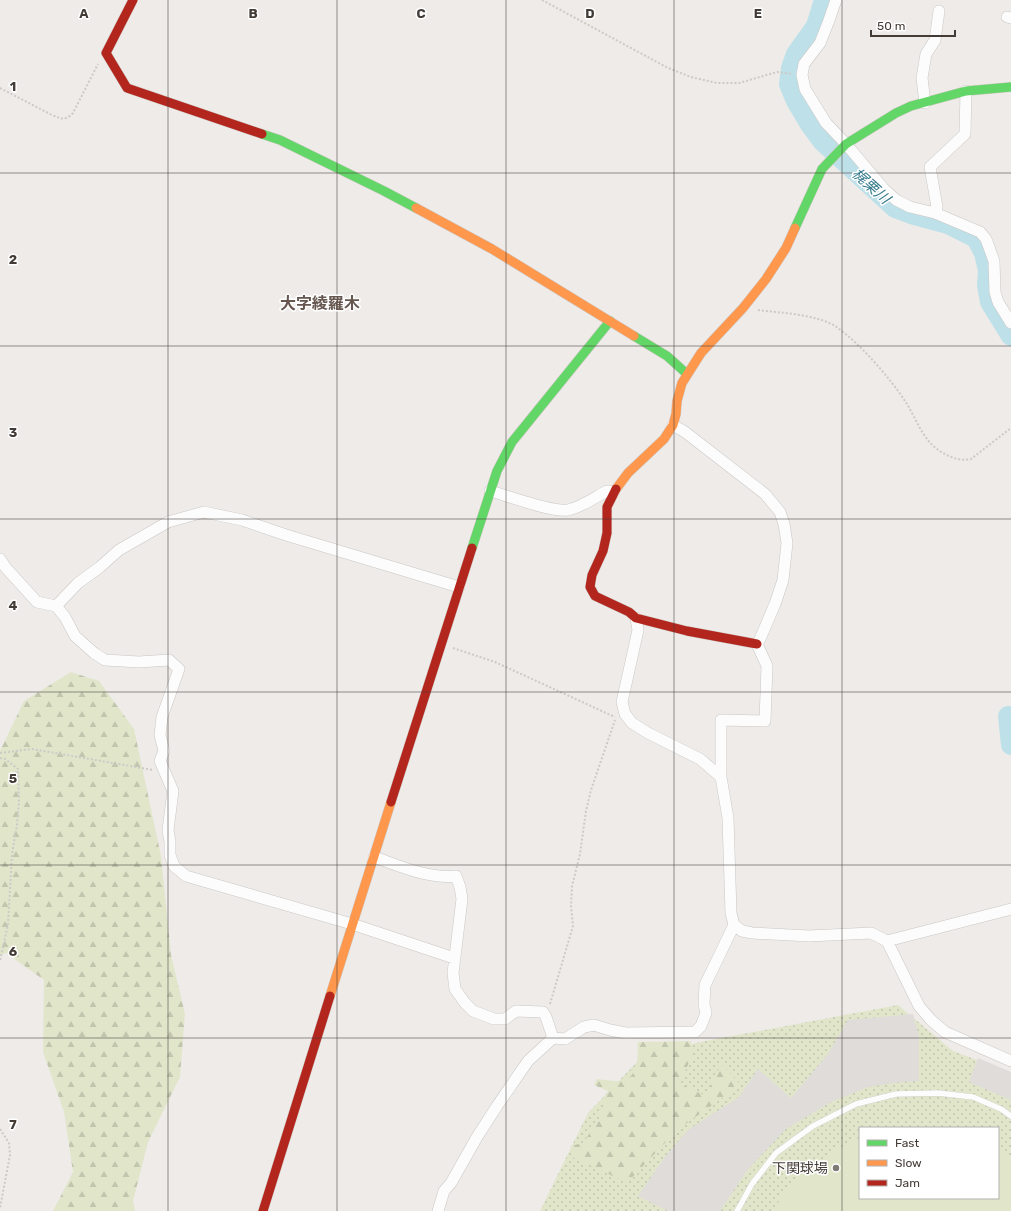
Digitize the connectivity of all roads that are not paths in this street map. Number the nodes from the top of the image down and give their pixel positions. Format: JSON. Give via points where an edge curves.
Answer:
{"nodes":[{"id":1,"x":133,"y":0,"type":"edge"},
{"id":2,"x":836,"y":0,"type":"edge"},
{"id":3,"x":939,"y":11,"type":"dead end"},
{"id":4,"x":1011,"y":86,"type":"edge"},
{"id":5,"x":966,"y":91,"type":"junction"},
{"id":6,"x":925,"y":103,"type":"junction"},
{"id":7,"x":844,"y":146,"type":"junction"},
{"id":8,"x":935,"y":213,"type":"junction"},
{"id":9,"x":610,"y":321,"type":"junction"},
{"id":10,"x":1011,"y":323,"type":"edge"},
{"id":11,"x":687,"y":374,"type":"junction"},
{"id":12,"x":673,"y":425,"type":"junction"},
{"id":13,"x":490,"y":491,"type":"junction"},
{"id":14,"x":614,"y":492,"type":"junction"},
{"id":15,"x":2,"y":566,"type":"edge"},
{"id":16,"x":459,"y":587,"type":"junction"},
{"id":17,"x":56,"y":606,"type":"junction"},
{"id":18,"x":636,"y":618,"type":"junction"},
{"id":19,"x":757,"y":644,"type":"junction"},
{"id":20,"x":721,"y":777,"type":"junction"},
{"id":21,"x":374,"y":857,"type":"junction"},
{"id":22,"x":1011,"y":909,"type":"edge"},
{"id":23,"x":352,"y":924,"type":"junction"},
{"id":24,"x":734,"y":925,"type":"junction"},
{"id":25,"x":887,"y":941,"type":"junction"},
{"id":26,"x":454,"y":958,"type":"junction"},
{"id":27,"x":553,"y":1038,"type":"junction"},
{"id":28,"x":1011,"y":1061,"type":"edge"},
{"id":29,"x":1011,"y":1116,"type":"edge"},
{"id":30,"x":263,"y":1211,"type":"edge"},
{"id":31,"x":438,"y":1211,"type":"edge"},
{"id":32,"x":737,"y":1211,"type":"edge"}],
"edges":[{"from":1,"to":9,"type":"street","via":[[106,53],[127,88],[280,140],[384,191],[492,249]]},
{"from":2,"to":7,"type":"street","via":[[820,43],[804,64],[802,76],[805,89],[826,124]]},
{"from":3,"to":6,"type":"street","via":[[935,40],[926,54],[922,78]]},
{"from":4,"to":5,"type":"street"},
{"from":5,"to":6,"type":"street"},
{"from":5,"to":8,"type":"street","via":[[965,134],[930,167],[937,207]]},
{"from":6,"to":7,"type":"street","via":[[896,113]]},
{"from":7,"to":8,"type":"street","via":[[896,200],[910,207]]},
{"from":7,"to":11,"type":"street","via":[[822,169],[786,248],[766,280],[701,353]]},
{"from":8,"to":10,"type":"street","via":[[980,232],[986,239],[994,261],[995,292]]},
{"from":9,"to":11,"type":"street","via":[[667,356]]},
{"from":9,"to":13,"type":"street","via":[[512,442]]},
{"from":11,"to":12,"type":"street","via":[[677,401]]},
{"from":12,"to":14,"type":"street","via":[[664,439],[628,473]]},
{"from":12,"to":19,"type":"street","via":[[765,494],[780,512],[787,543],[783,580]]},
{"from":13,"to":14,"type":"street","via":[[553,509],[568,510],[607,490]]},
{"from":13,"to":16,"type":"street"},
{"from":14,"to":18,"type":"street","via":[[607,507],[607,533],[590,587],[595,596]]},
{"from":15,"to":17,"type":"street","via":[[37,602]]},
{"from":16,"to":17,"type":"street","via":[[242,520],[204,512],[168,522],[119,550],[100,568],[78,583]]},
{"from":16,"to":21,"type":"street"},
{"from":17,"to":23,"type":"street","via":[[75,636],[105,660],[169,660],[179,668],[162,717],[160,735],[164,751],[160,761],[173,791],[168,830],[170,855],[174,866],[186,876]]},
{"from":18,"to":19,"type":"street"},
{"from":18,"to":20,"type":"street","via":[[638,630],[621,716],[648,733],[700,759]]},
{"from":19,"to":20,"type":"street","via":[[767,666],[765,721],[721,720]]},
{"from":20,"to":24,"type":"street","via":[[728,818]]},
{"from":21,"to":23,"type":"street"},
{"from":21,"to":26,"type":"street","via":[[428,875],[456,876],[462,899]]},
{"from":22,"to":25,"type":"street"},
{"from":23,"to":26,"type":"street"},
{"from":23,"to":30,"type":"street"},
{"from":24,"to":25,"type":"street","via":[[742,931],[752,933],[809,936],[871,933]]},
{"from":24,"to":27,"type":"street","via":[[705,985],[706,1014],[695,1032],[626,1033],[594,1025],[584,1027],[565,1039]]},
{"from":25,"to":28,"type":"street","via":[[919,1006],[931,1020],[945,1032]]},
{"from":26,"to":27,"type":"street","via":[[452,973],[455,989],[473,1011],[494,1019],[505,1018],[516,1011],[543,1012]]},
{"from":27,"to":31,"type":"street","via":[[528,1061],[497,1106],[452,1183],[444,1191]]},
{"from":29,"to":32,"type":"lane","via":[[973,1097],[938,1093],[896,1094],[856,1104],[814,1126],[776,1153],[752,1184]]}]}
